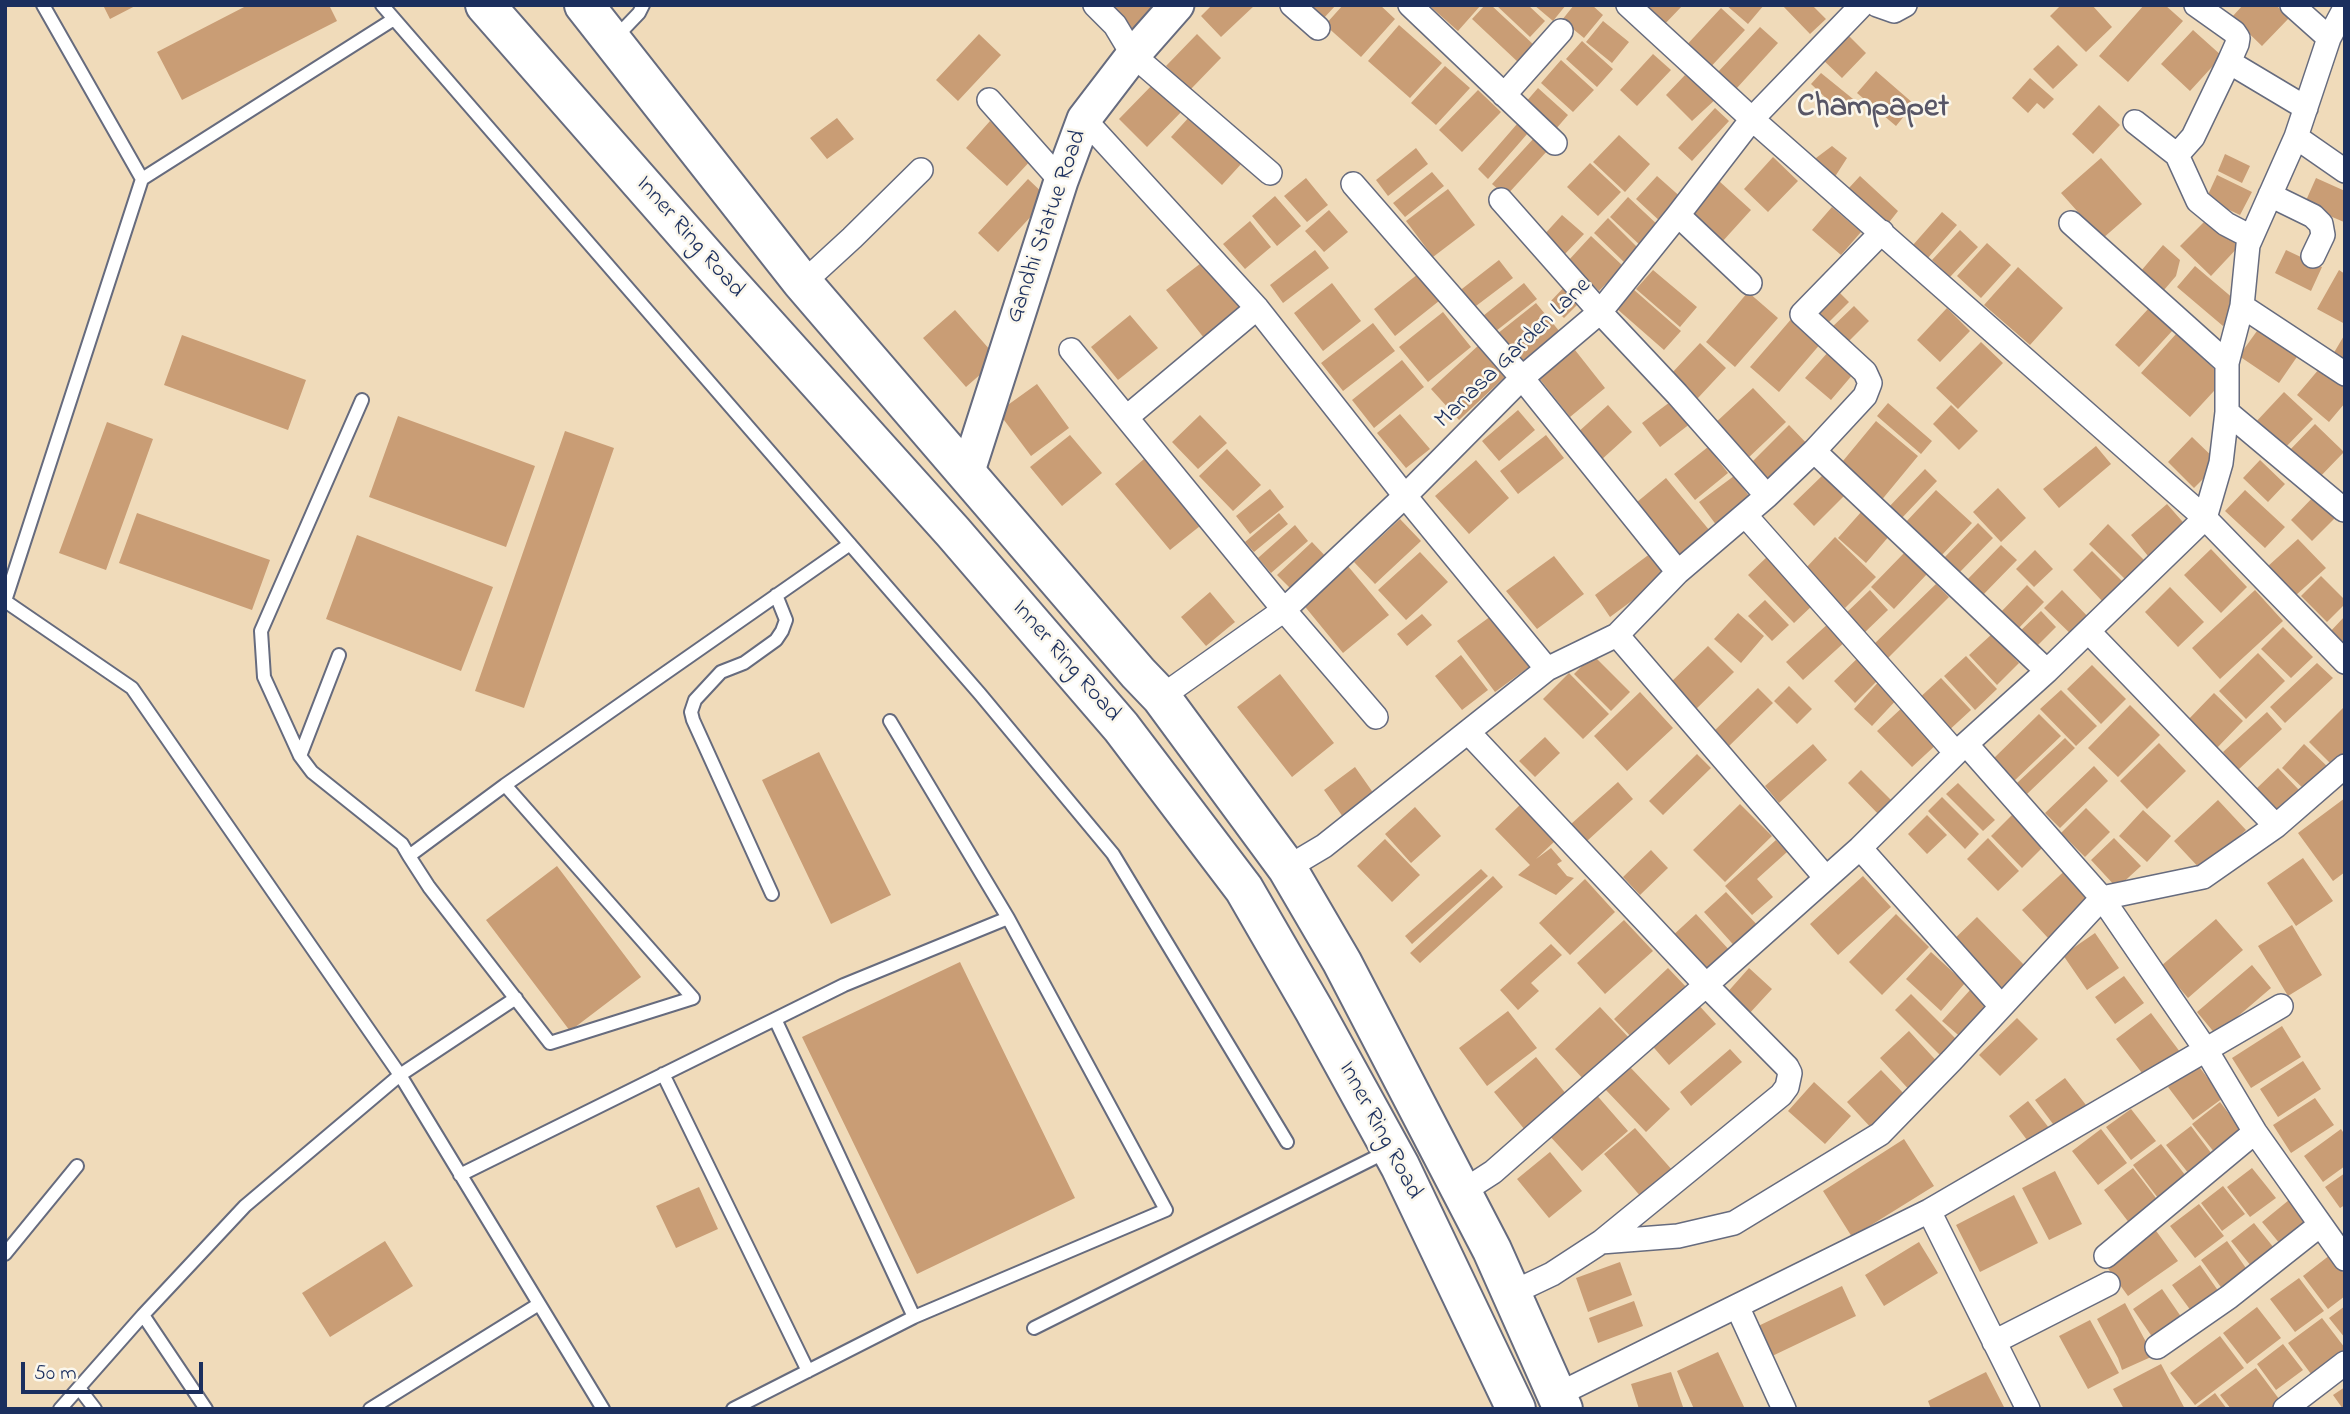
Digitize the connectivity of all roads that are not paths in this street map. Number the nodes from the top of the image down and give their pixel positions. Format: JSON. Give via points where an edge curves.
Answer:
{"nodes":[{"id":1,"x":43,"y":5,"type":"edge"},
{"id":2,"x":382,"y":5,"type":"edge"},
{"id":3,"x":485,"y":5,"type":"edge"},
{"id":4,"x":584,"y":5,"type":"edge"},
{"id":5,"x":643,"y":5,"type":"edge"},
{"id":6,"x":1095,"y":5,"type":"edge"},
{"id":7,"x":1177,"y":5,"type":"edge"},
{"id":8,"x":1292,"y":5,"type":"edge"},
{"id":9,"x":1410,"y":5,"type":"edge"},
{"id":10,"x":1628,"y":5,"type":"edge"},
{"id":11,"x":1862,"y":5,"type":"edge"},
{"id":12,"x":1877,"y":5,"type":"edge"},
{"id":13,"x":1905,"y":5,"type":"edge"},
{"id":14,"x":2292,"y":5,"type":"edge"},
{"id":15,"x":2345,"y":8,"type":"edge"},
{"id":16,"x":2209,"y":9,"type":"edge"},
{"id":17,"x":394,"y":19,"type":"junction"},
{"id":18,"x":1318,"y":27,"type":"dead end"},
{"id":19,"x":1561,"y":31,"type":"dead end"},
{"id":20,"x":2329,"y":38,"type":"junction"},
{"id":21,"x":613,"y":40,"type":"junction"},
{"id":22,"x":1133,"y":55,"type":"junction"},
{"id":23,"x":2229,"y":62,"type":"junction"},
{"id":24,"x":1504,"y":95,"type":"junction"},
{"id":25,"x":989,"y":100,"type":"dead end"},
{"id":26,"x":2306,"y":108,"type":"junction"},
{"id":27,"x":1084,"y":119,"type":"junction"},
{"id":28,"x":1752,"y":119,"type":"junction"},
{"id":29,"x":2135,"y":122,"type":"dead end"},
{"id":30,"x":2296,"y":137,"type":"junction"},
{"id":31,"x":1555,"y":143,"type":"dead end"},
{"id":32,"x":2177,"y":155,"type":"junction"},
{"id":33,"x":921,"y":170,"type":"dead end"},
{"id":34,"x":2345,"y":171,"type":"edge"},
{"id":35,"x":1270,"y":173,"type":"dead end"},
{"id":36,"x":142,"y":179,"type":"junction"},
{"id":37,"x":1060,"y":181,"type":"junction"},
{"id":38,"x":1353,"y":184,"type":"dead end"},
{"id":39,"x":2270,"y":195,"type":"junction"},
{"id":40,"x":1501,"y":200,"type":"dead end"},
{"id":41,"x":1678,"y":215,"type":"junction"},
{"id":42,"x":2071,"y":223,"type":"dead end"},
{"id":43,"x":1882,"y":232,"type":"junction"},
{"id":44,"x":2251,"y":237,"type":"junction"},
{"id":45,"x":2313,"y":256,"type":"dead end"},
{"id":46,"x":802,"y":281,"type":"junction"},
{"id":47,"x":1750,"y":283,"type":"dead end"},
{"id":48,"x":2242,"y":306,"type":"junction"},
{"id":49,"x":1257,"y":308,"type":"junction"},
{"id":50,"x":1600,"y":312,"type":"junction"},
{"id":51,"x":1071,"y":350,"type":"dead end"},
{"id":52,"x":2227,"y":363,"type":"junction"},
{"id":53,"x":2345,"y":374,"type":"edge"},
{"id":54,"x":1522,"y":378,"type":"junction"},
{"id":55,"x":362,"y":400,"type":"dead end"},
{"id":56,"x":2227,"y":412,"type":"junction"},
{"id":57,"x":1127,"y":417,"type":"junction"},
{"id":58,"x":1814,"y":451,"type":"junction"},
{"id":59,"x":967,"y":474,"type":"junction"},
{"id":60,"x":1405,"y":496,"type":"junction"},
{"id":61,"x":1767,"y":496,"type":"junction"},
{"id":62,"x":2344,"y":510,"type":"edge"},
{"id":63,"x":1745,"y":515,"type":"junction"},
{"id":64,"x":2205,"y":518,"type":"junction"},
{"id":65,"x":850,"y":544,"type":"junction"},
{"id":66,"x":1678,"y":572,"type":"junction"},
{"id":67,"x":776,"y":595,"type":"junction"},
{"id":68,"x":1284,"y":610,"type":"junction"},
{"id":69,"x":2088,"y":632,"type":"junction"},
{"id":70,"x":1617,"y":635,"type":"junction"},
{"id":71,"x":339,"y":656,"type":"dead end"},
{"id":72,"x":2345,"y":662,"type":"edge"},
{"id":73,"x":1547,"y":669,"type":"junction"},
{"id":74,"x":2047,"y":671,"type":"junction"},
{"id":75,"x":1161,"y":697,"type":"junction"},
{"id":76,"x":1376,"y":717,"type":"dead end"},
{"id":77,"x":890,"y":721,"type":"dead end"},
{"id":78,"x":1468,"y":732,"type":"junction"},
{"id":79,"x":1961,"y":749,"type":"junction"},
{"id":80,"x":300,"y":756,"type":"junction"},
{"id":81,"x":2345,"y":766,"type":"edge"},
{"id":82,"x":505,"y":785,"type":"junction"},
{"id":83,"x":2276,"y":826,"type":"junction"},
{"id":84,"x":1860,"y":848,"type":"junction"},
{"id":85,"x":409,"y":856,"type":"junction"},
{"id":86,"x":1287,"y":868,"type":"junction"},
{"id":87,"x":1826,"y":878,"type":"junction"},
{"id":88,"x":772,"y":894,"type":"dead end"},
{"id":89,"x":2102,"y":898,"type":"junction"},
{"id":90,"x":1008,"y":918,"type":"junction"},
{"id":91,"x":1706,"y":985,"type":"junction"},
{"id":92,"x":516,"y":998,"type":"junction"},
{"id":93,"x":2001,"y":1006,"type":"junction"},
{"id":94,"x":2281,"y":1006,"type":"dead end"},
{"id":95,"x":775,"y":1019,"type":"junction"},
{"id":96,"x":2206,"y":1050,"type":"junction"},
{"id":97,"x":663,"y":1074,"type":"junction"},
{"id":98,"x":400,"y":1075,"type":"junction"},
{"id":99,"x":2255,"y":1132,"type":"junction"},
{"id":100,"x":1287,"y":1142,"type":"dead end"},
{"id":101,"x":1391,"y":1150,"type":"junction"},
{"id":102,"x":77,"y":1166,"type":"dead end"},
{"id":103,"x":460,"y":1175,"type":"junction"},
{"id":104,"x":1462,"y":1192,"type":"junction"},
{"id":105,"x":1929,"y":1211,"type":"junction"},
{"id":106,"x":2320,"y":1225,"type":"junction"},
{"id":107,"x":1601,"y":1242,"type":"junction"},
{"id":108,"x":5,"y":1254,"type":"edge"},
{"id":109,"x":2106,"y":1256,"type":"dead end"},
{"id":110,"x":2345,"y":1259,"type":"edge"},
{"id":111,"x":2108,"y":1284,"type":"dead end"},
{"id":112,"x":1512,"y":1293,"type":"junction"},
{"id":113,"x":538,"y":1304,"type":"junction"},
{"id":114,"x":1737,"y":1306,"type":"junction"},
{"id":115,"x":142,"y":1315,"type":"junction"},
{"id":116,"x":914,"y":1317,"type":"junction"},
{"id":117,"x":1034,"y":1328,"type":"dead end"},
{"id":118,"x":1994,"y":1342,"type":"junction"},
{"id":119,"x":2157,"y":1348,"type":"dead end"},
{"id":120,"x":2345,"y":1363,"type":"edge"},
{"id":121,"x":808,"y":1371,"type":"junction"},
{"id":122,"x":79,"y":1388,"type":"junction"},
{"id":123,"x":1560,"y":1402,"type":"edge"},
{"id":124,"x":60,"y":1409,"type":"edge"},
{"id":125,"x":95,"y":1409,"type":"edge"},
{"id":126,"x":206,"y":1409,"type":"edge"},
{"id":127,"x":370,"y":1409,"type":"edge"},
{"id":128,"x":604,"y":1409,"type":"edge"},
{"id":129,"x":733,"y":1409,"type":"edge"},
{"id":130,"x":1516,"y":1409,"type":"edge"},
{"id":131,"x":1784,"y":1409,"type":"edge"},
{"id":132,"x":2028,"y":1409,"type":"edge"},
{"id":133,"x":2285,"y":1409,"type":"edge"}],
"edges":[{"from":1,"to":36,"type":"lane"},
{"from":2,"to":17,"type":"lane"},
{"from":3,"to":101,"type":"highway","name":"Inner Ring Road","via":[[1121,727],[1244,890]]},
{"from":4,"to":21,"type":"highway","name":"Inner Ring Road"},
{"from":5,"to":21,"type":"lane"},
{"from":6,"to":22,"type":"street"},
{"from":7,"to":22,"type":"street","name":"Gandhi Statue Road"},
{"from":8,"to":18,"type":"street"},
{"from":9,"to":24,"type":"street"},
{"from":10,"to":28,"type":"street"},
{"from":11,"to":28,"type":"street","name":"Manasa Garden Lane"},
{"from":12,"to":13,"type":"street","via":[[1894,11]]},
{"from":14,"to":20,"type":"street"},
{"from":15,"to":20,"type":"street"},
{"from":16,"to":23,"type":"street","via":[[2238,38]]},
{"from":17,"to":36,"type":"lane"},
{"from":17,"to":65,"type":"lane"},
{"from":19,"to":24,"type":"street"},
{"from":20,"to":26,"type":"street"},
{"from":21,"to":46,"type":"highway","name":"Inner Ring Road"},
{"from":22,"to":27,"type":"street","name":"Gandhi Statue Road"},
{"from":22,"to":35,"type":"street"},
{"from":23,"to":26,"type":"street"},
{"from":23,"to":32,"type":"street","via":[[2193,137]]},
{"from":24,"to":31,"type":"street"},
{"from":25,"to":37,"type":"street"},
{"from":26,"to":30,"type":"street"},
{"from":27,"to":37,"type":"street","name":"Gandhi Statue Road"},
{"from":27,"to":49,"type":"street"},
{"from":28,"to":41,"type":"street","name":"Manasa Garden Lane"},
{"from":28,"to":43,"type":"street"},
{"from":29,"to":32,"type":"street"},
{"from":30,"to":34,"type":"street"},
{"from":30,"to":39,"type":"street"},
{"from":32,"to":44,"type":"street","via":[[2198,201]]},
{"from":33,"to":46,"type":"street"},
{"from":36,"to":98,"type":"lane","via":[[5,601],[132,688]]},
{"from":37,"to":59,"type":"street","name":"Gandhi Statue Road"},
{"from":38,"to":54,"type":"street"},
{"from":39,"to":44,"type":"street"},
{"from":39,"to":45,"type":"street","via":[[2313,216],[2321,225],[2323,235]]},
{"from":40,"to":50,"type":"street"},
{"from":41,"to":47,"type":"street"},
{"from":41,"to":50,"type":"street","name":"Manasa Garden Lane"},
{"from":42,"to":52,"type":"street"},
{"from":43,"to":58,"type":"street","via":[[1802,314],[1865,372],[1870,383],[1865,396]]},
{"from":43,"to":64,"type":"street"},
{"from":44,"to":48,"type":"street"},
{"from":46,"to":59,"type":"highway","name":"Inner Ring Road"},
{"from":48,"to":52,"type":"street"},
{"from":48,"to":53,"type":"street"},
{"from":49,"to":57,"type":"street"},
{"from":49,"to":60,"type":"street"},
{"from":50,"to":54,"type":"street","name":"Manasa Garden Lane"},
{"from":50,"to":61,"type":"street"},
{"from":51,"to":57,"type":"street"},
{"from":52,"to":56,"type":"street"},
{"from":54,"to":60,"type":"street","name":"Manasa Garden Lane"},
{"from":54,"to":66,"type":"street"},
{"from":55,"to":80,"type":"lane","via":[[261,631],[264,677]]},
{"from":56,"to":62,"type":"street"},
{"from":56,"to":64,"type":"street","via":[[2221,463]]},
{"from":57,"to":68,"type":"street"},
{"from":58,"to":61,"type":"street"},
{"from":58,"to":74,"type":"street"},
{"from":59,"to":75,"type":"highway","name":"Inner Ring Road"},
{"from":60,"to":68,"type":"street","name":"Manasa Garden Lane"},
{"from":60,"to":73,"type":"street"},
{"from":61,"to":63,"type":"street"},
{"from":63,"to":66,"type":"street"},
{"from":63,"to":79,"type":"street"},
{"from":64,"to":69,"type":"street"},
{"from":64,"to":72,"type":"street"},
{"from":65,"to":67,"type":"lane"},
{"from":65,"to":100,"type":"lane","via":[[1113,854]]},
{"from":66,"to":70,"type":"street"},
{"from":67,"to":82,"type":"lane"},
{"from":67,"to":88,"type":"lane","via":[[786,620],[776,640],[744,663],[721,672],[695,700],[691,712]]},
{"from":68,"to":75,"type":"street","name":"Manasa Garden Lane"},
{"from":68,"to":76,"type":"street"},
{"from":69,"to":74,"type":"street"},
{"from":69,"to":83,"type":"street"},
{"from":70,"to":73,"type":"street"},
{"from":70,"to":87,"type":"street"},
{"from":71,"to":80,"type":"lane"},
{"from":73,"to":78,"type":"street"},
{"from":74,"to":79,"type":"street"},
{"from":75,"to":86,"type":"highway","name":"Inner Ring Road"},
{"from":77,"to":90,"type":"lane"},
{"from":78,"to":86,"type":"street","via":[[1324,846]]},
{"from":78,"to":91,"type":"street"},
{"from":79,"to":84,"type":"street"},
{"from":79,"to":89,"type":"street"},
{"from":80,"to":85,"type":"lane","via":[[313,772],[402,844]]},
{"from":81,"to":83,"type":"street"},
{"from":82,"to":85,"type":"lane"},
{"from":82,"to":92,"type":"lane","via":[[693,998],[550,1043]]},
{"from":83,"to":89,"type":"street","via":[[2203,877]]},
{"from":84,"to":87,"type":"street"},
{"from":84,"to":93,"type":"street"},
{"from":85,"to":92,"type":"lane"},
{"from":86,"to":104,"type":"highway","name":"Inner Ring Road","via":[[1342,962]]},
{"from":87,"to":91,"type":"street"},
{"from":89,"to":93,"type":"street"},
{"from":89,"to":96,"type":"street"},
{"from":90,"to":95,"type":"lane","via":[[844,985]]},
{"from":90,"to":116,"type":"lane","via":[[1166,1210]]},
{"from":91,"to":104,"type":"street","via":[[1493,1172]]},
{"from":91,"to":107,"type":"street","via":[[1787,1067],[1787,1087]]},
{"from":92,"to":98,"type":"lane"},
{"from":93,"to":107,"type":"street","via":[[1880,1134],[1734,1223],[1678,1236]]},
{"from":94,"to":96,"type":"street"},
{"from":95,"to":97,"type":"lane"},
{"from":95,"to":116,"type":"lane"},
{"from":96,"to":99,"type":"street"},
{"from":96,"to":105,"type":"street"},
{"from":97,"to":103,"type":"lane"},
{"from":97,"to":121,"type":"lane"},
{"from":98,"to":103,"type":"lane"},
{"from":98,"to":115,"type":"lane","via":[[245,1206]]},
{"from":99,"to":106,"type":"street"},
{"from":99,"to":109,"type":"street"},
{"from":101,"to":117,"type":"lane"},
{"from":101,"to":130,"type":"highway","name":"Inner Ring Road"},
{"from":102,"to":108,"type":"lane"},
{"from":103,"to":113,"type":"lane"},
{"from":104,"to":112,"type":"highway","name":"Inner Ring Road"},
{"from":105,"to":114,"type":"street"},
{"from":105,"to":118,"type":"street"},
{"from":106,"to":110,"type":"street"},
{"from":106,"to":119,"type":"street"},
{"from":107,"to":112,"type":"street"},
{"from":111,"to":118,"type":"street"},
{"from":112,"to":123,"type":"highway","name":"Inner Ring Road"},
{"from":113,"to":127,"type":"lane"},
{"from":113,"to":128,"type":"lane"},
{"from":114,"to":123,"type":"street"},
{"from":114,"to":131,"type":"street"},
{"from":115,"to":122,"type":"lane"},
{"from":115,"to":126,"type":"lane"},
{"from":116,"to":121,"type":"lane"},
{"from":118,"to":132,"type":"street"},
{"from":120,"to":133,"type":"street"},
{"from":121,"to":129,"type":"lane"},
{"from":122,"to":124,"type":"lane"},
{"from":122,"to":125,"type":"lane"}]}
